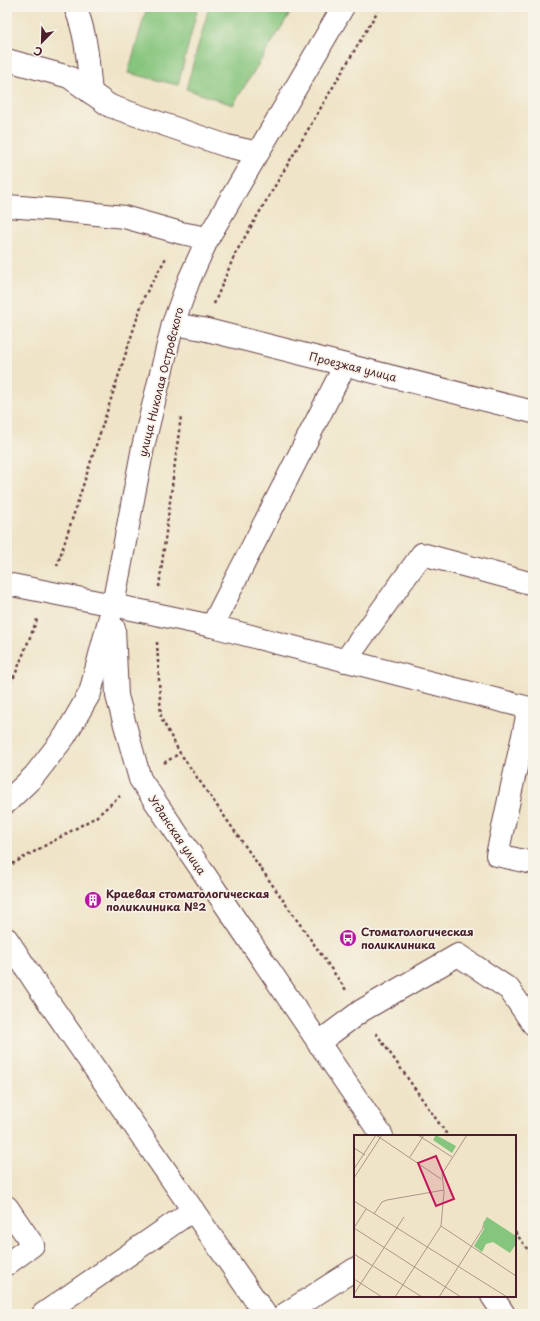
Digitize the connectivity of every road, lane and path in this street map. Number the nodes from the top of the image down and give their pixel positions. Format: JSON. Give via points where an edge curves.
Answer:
{"nodes":[{"id":1,"x":75,"y":7,"type":"edge"},
{"id":2,"x":343,"y":7,"type":"edge"},
{"id":3,"x":7,"y":60,"type":"edge"},
{"id":4,"x":91,"y":93,"type":"junction"},
{"id":5,"x":258,"y":153,"type":"junction"},
{"id":6,"x":7,"y":206,"type":"edge"},
{"id":7,"x":208,"y":238,"type":"junction"},
{"id":8,"x":173,"y":324,"type":"junction"},
{"id":9,"x":345,"y":365,"type":"junction"},
{"id":10,"x":533,"y":412,"type":"edge"},
{"id":11,"x":7,"y":584,"type":"edge"},
{"id":12,"x":533,"y":584,"type":"edge"},
{"id":13,"x":113,"y":605,"type":"junction"},
{"id":14,"x":212,"y":626,"type":"junction"},
{"id":15,"x":33,"y":627,"type":"dead end"},
{"id":16,"x":345,"y":661,"type":"junction"},
{"id":17,"x":7,"y":688,"type":"edge"},
{"id":18,"x":531,"y":708,"type":"edge"},
{"id":19,"x":180,"y":753,"type":"dead end"},
{"id":20,"x":140,"y":779,"type":"junction"},
{"id":21,"x":7,"y":802,"type":"edge"},
{"id":22,"x":533,"y":863,"type":"edge"},
{"id":23,"x":7,"y":867,"type":"edge"},
{"id":24,"x":7,"y":939,"type":"edge"},
{"id":25,"x":533,"y":1024,"type":"edge"},
{"id":26,"x":318,"y":1043,"type":"junction"},
{"id":27,"x":381,"y":1135,"type":"edge"},
{"id":28,"x":7,"y":1207,"type":"edge"},
{"id":29,"x":193,"y":1210,"type":"junction"},
{"id":30,"x":516,"y":1233,"type":"edge"},
{"id":31,"x":533,"y":1257,"type":"edge"},
{"id":32,"x":7,"y":1264,"type":"edge"},
{"id":33,"x":354,"y":1270,"type":"edge"},
{"id":34,"x":493,"y":1297,"type":"edge"},
{"id":35,"x":43,"y":1314,"type":"edge"},
{"id":36,"x":265,"y":1314,"type":"edge"},
{"id":37,"x":285,"y":1314,"type":"edge"},
{"id":38,"x":504,"y":1314,"type":"edge"}],
"edges":[{"from":1,"to":4,"type":"street","via":[[86,40]]},
{"from":2,"to":5,"type":"street","name":"улица Николая Островского"},
{"from":3,"to":4,"type":"street","via":[[69,77]]},
{"from":4,"to":5,"type":"street","via":[[110,106],[227,146]]},
{"from":5,"to":7,"type":"street","name":"улица Николая Островского"},
{"from":6,"to":7,"type":"street","via":[[124,217]]},
{"from":7,"to":8,"type":"street","name":"улица Николая Островского"},
{"from":8,"to":9,"type":"street","name":"Проезжая улица","via":[[203,329]]},
{"from":8,"to":13,"type":"street","name":"улица Николая Островского","via":[[143,447]]},
{"from":9,"to":10,"type":"street","name":"Проезжая улица"},
{"from":9,"to":14,"type":"street"},
{"from":11,"to":13,"type":"street"},
{"from":12,"to":16,"type":"street","via":[[422,554]]},
{"from":13,"to":14,"type":"street"},
{"from":13,"to":20,"type":"street","name":"Угданская улица","via":[[117,696]]},
{"from":13,"to":21,"type":"street","via":[[90,694],[65,736],[34,776]]},
{"from":14,"to":16,"type":"street"},
{"from":15,"to":17,"type":"path"},
{"from":16,"to":18,"type":"street"},
{"from":18,"to":22,"type":"street","via":[[497,855]]},
{"from":19,"to":20,"type":"path"},
{"from":20,"to":23,"type":"path","via":[[96,817]]},
{"from":20,"to":26,"type":"street","name":"Угданская улица"},
{"from":24,"to":29,"type":"street"},
{"from":25,"to":26,"type":"street","via":[[509,989],[458,955],[361,1012]]},
{"from":26,"to":27,"type":"street","name":"Угданская улица"},
{"from":28,"to":32,"type":"street","via":[[33,1245]]},
{"from":29,"to":35,"type":"street"},
{"from":29,"to":36,"type":"street"},
{"from":30,"to":31,"type":"path"},
{"from":33,"to":37,"type":"street"},
{"from":34,"to":38,"type":"street"}]}
